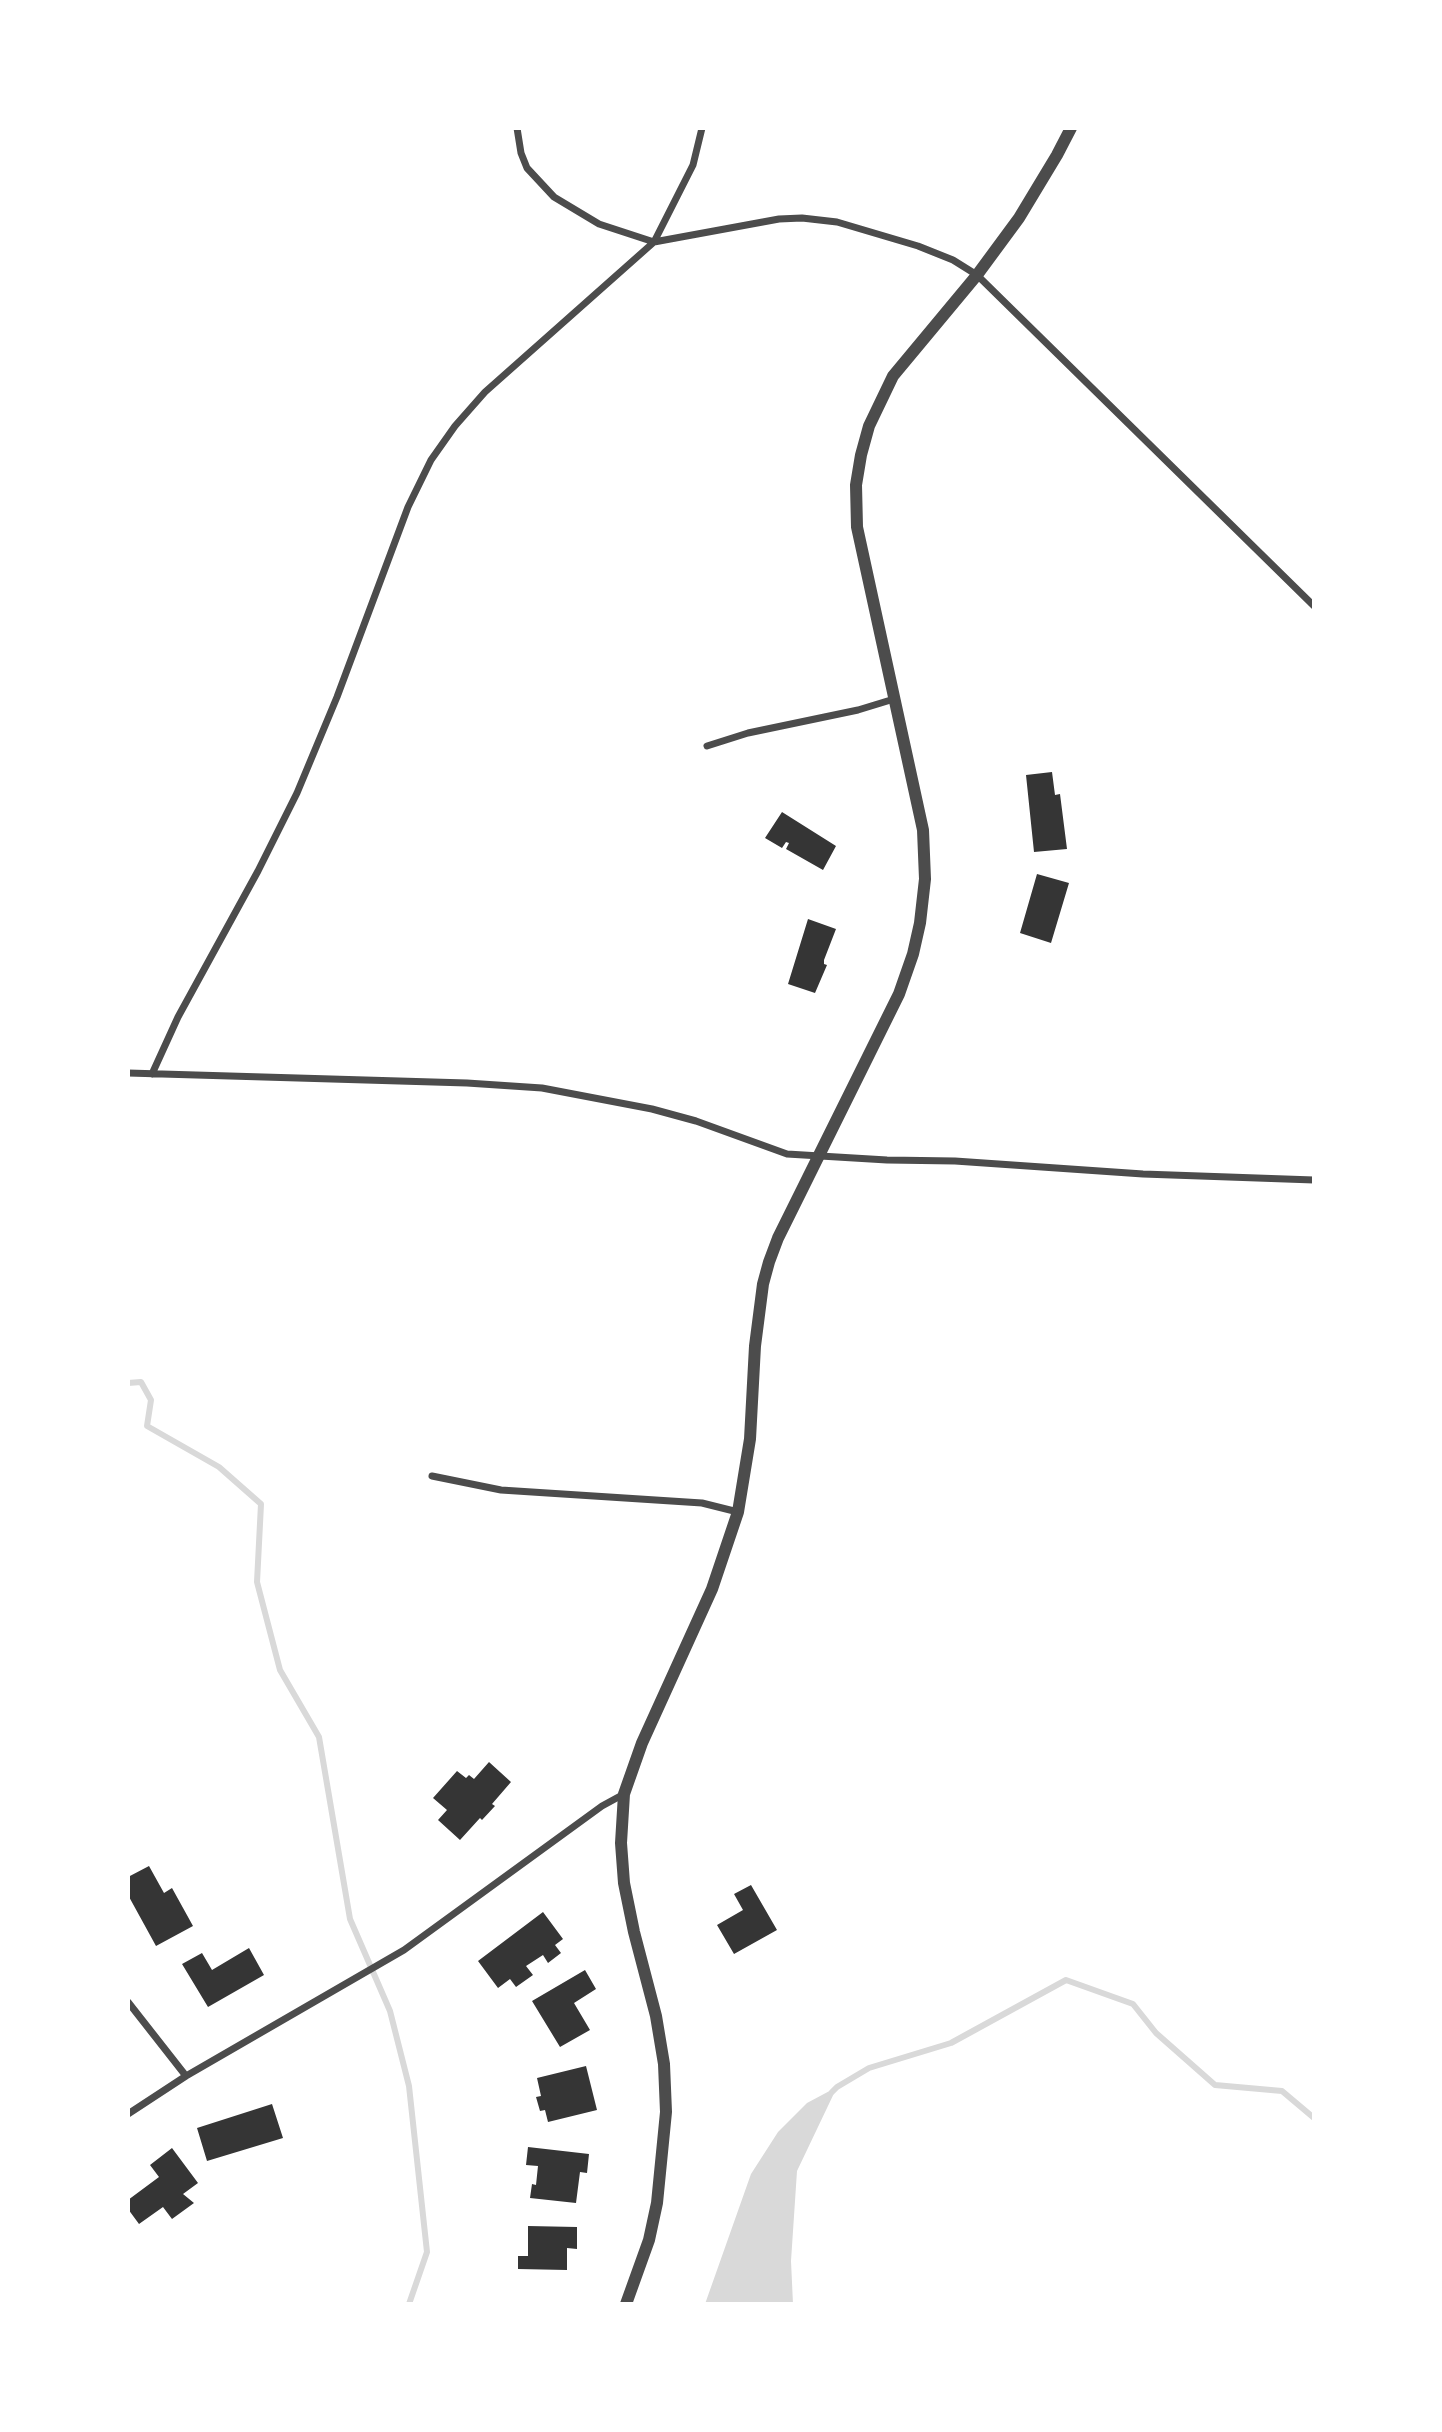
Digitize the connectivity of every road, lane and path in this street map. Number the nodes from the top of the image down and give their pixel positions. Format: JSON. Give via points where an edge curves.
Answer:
{"nodes":[{"id":1,"x":517,"y":128,"type":"edge"},
{"id":2,"x":702,"y":128,"type":"edge"},
{"id":3,"x":1071,"y":128,"type":"edge"},
{"id":4,"x":654,"y":242,"type":"junction"},
{"id":5,"x":977,"y":275,"type":"junction"},
{"id":6,"x":1314,"y":606,"type":"edge"},
{"id":7,"x":894,"y":699,"type":"junction"},
{"id":8,"x":707,"y":746,"type":"dead end"},
{"id":9,"x":128,"y":1073,"type":"edge"},
{"id":10,"x":152,"y":1074,"type":"junction"},
{"id":11,"x":818,"y":1157,"type":"junction"},
{"id":12,"x":1314,"y":1180,"type":"edge"},
{"id":13,"x":432,"y":1476,"type":"dead end"},
{"id":14,"x":738,"y":1512,"type":"junction"},
{"id":15,"x":624,"y":1794,"type":"junction"},
{"id":16,"x":128,"y":2002,"type":"edge"},
{"id":17,"x":186,"y":2076,"type":"junction"},
{"id":18,"x":128,"y":2114,"type":"edge"},
{"id":19,"x":626,"y":2304,"type":"edge"}],
"edges":[{"from":1,"to":4,"type":"street","via":[[527,168],[554,197],[599,224]]},
{"from":2,"to":4,"type":"street","via":[[694,165]]},
{"from":3,"to":5,"type":"street","via":[[1019,218]]},
{"from":4,"to":5,"type":"street","via":[[779,219],[823,219],[918,246]]},
{"from":4,"to":10,"type":"street","via":[[485,392],[431,460],[408,507],[297,793]]},
{"from":5,"to":6,"type":"street"},
{"from":5,"to":7,"type":"street","via":[[893,376],[861,455],[857,527]]},
{"from":7,"to":8,"type":"street"},
{"from":7,"to":11,"type":"street","via":[[923,830],[925,879],[920,923],[899,994]]},
{"from":9,"to":10,"type":"street"},
{"from":10,"to":11,"type":"street","via":[[542,1088],[652,1109],[787,1154]]},
{"from":11,"to":12,"type":"street"},
{"from":11,"to":14,"type":"street","via":[[778,1238],[763,1284],[750,1439]]},
{"from":13,"to":14,"type":"street","via":[[502,1490],[702,1503]]},
{"from":14,"to":15,"type":"street","via":[[712,1589],[642,1743]]},
{"from":15,"to":17,"type":"street","via":[[404,1950]]},
{"from":15,"to":19,"type":"street","via":[[621,1843],[625,1884],[656,2016],[666,2112],[657,2203]]},
{"from":16,"to":17,"type":"street"},
{"from":17,"to":18,"type":"street"}]}
